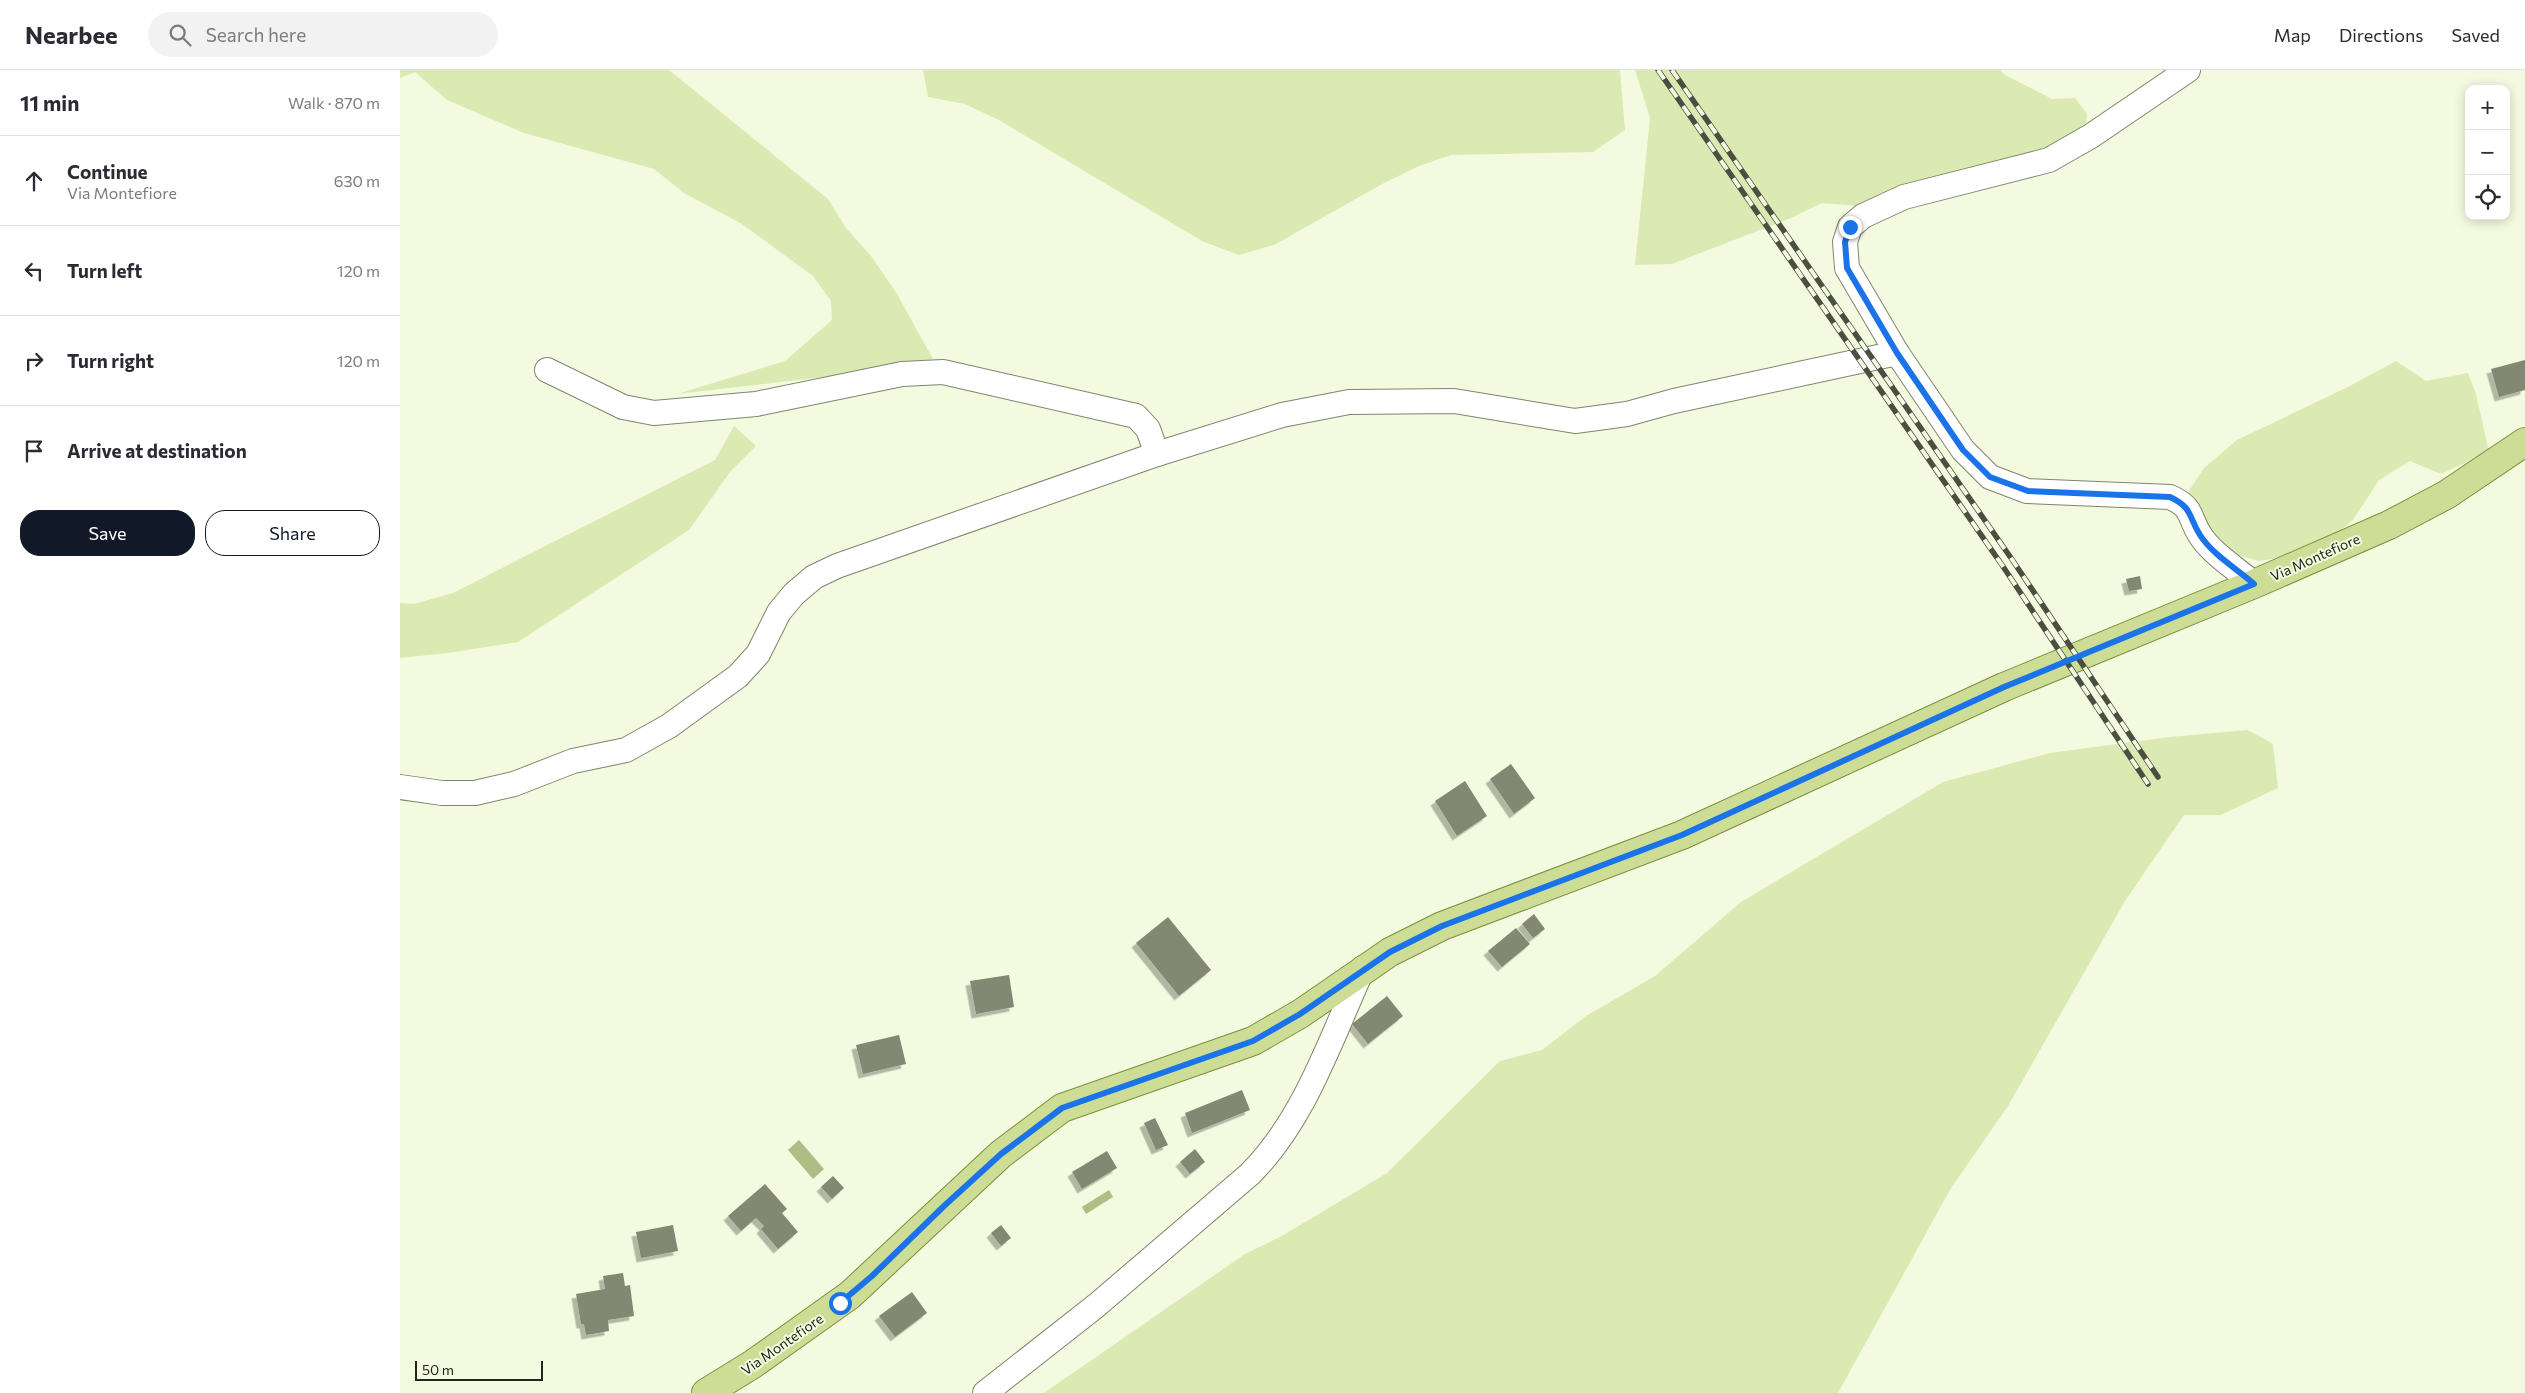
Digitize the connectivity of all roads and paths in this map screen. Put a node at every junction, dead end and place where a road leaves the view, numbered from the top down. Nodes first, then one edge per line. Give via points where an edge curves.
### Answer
1 (2188, 70) edge
2 (1897, 353) junction
3 (547, 370) dead end
4 (2525, 442) edge
5 (1157, 454) junction
6 (2254, 584) junction
7 (400, 787) edge
8 (1363, 968) junction
9 (706, 1393) edge
10 (985, 1393) edge

1 - 2 street via 2092,136 2049,160 1904,197 1863,216 1850,227 1845,242 1847,268
2 - 5 street via 1674,400 1627,414 1575,421 1454,401 1349,402 1282,415
2 - 6 street via 1963,450 1990,477 2028,491 2170,497 2183,503 2191,512 2200,534
3 - 5 street via 623,407 654,413 756,404 902,374 943,372 1136,416 1148,429
4 - 6 main road, Via Montefiore via 2474,478 2416,511
5 - 7 street via 837,566 814,577 779,612 758,654 738,676 668,726 626,750 573,760 514,784 476,793 442,794
6 - 8 main road, Via Montefiore via 2004,687 1682,835 1442,926
8 - 9 main road, Via Montefiore via 1300,1014 1253,1041 1054,1113 1001,1154 850,1295 754,1364
8 - 10 street via 1298,1110 1266,1157 1097,1305

